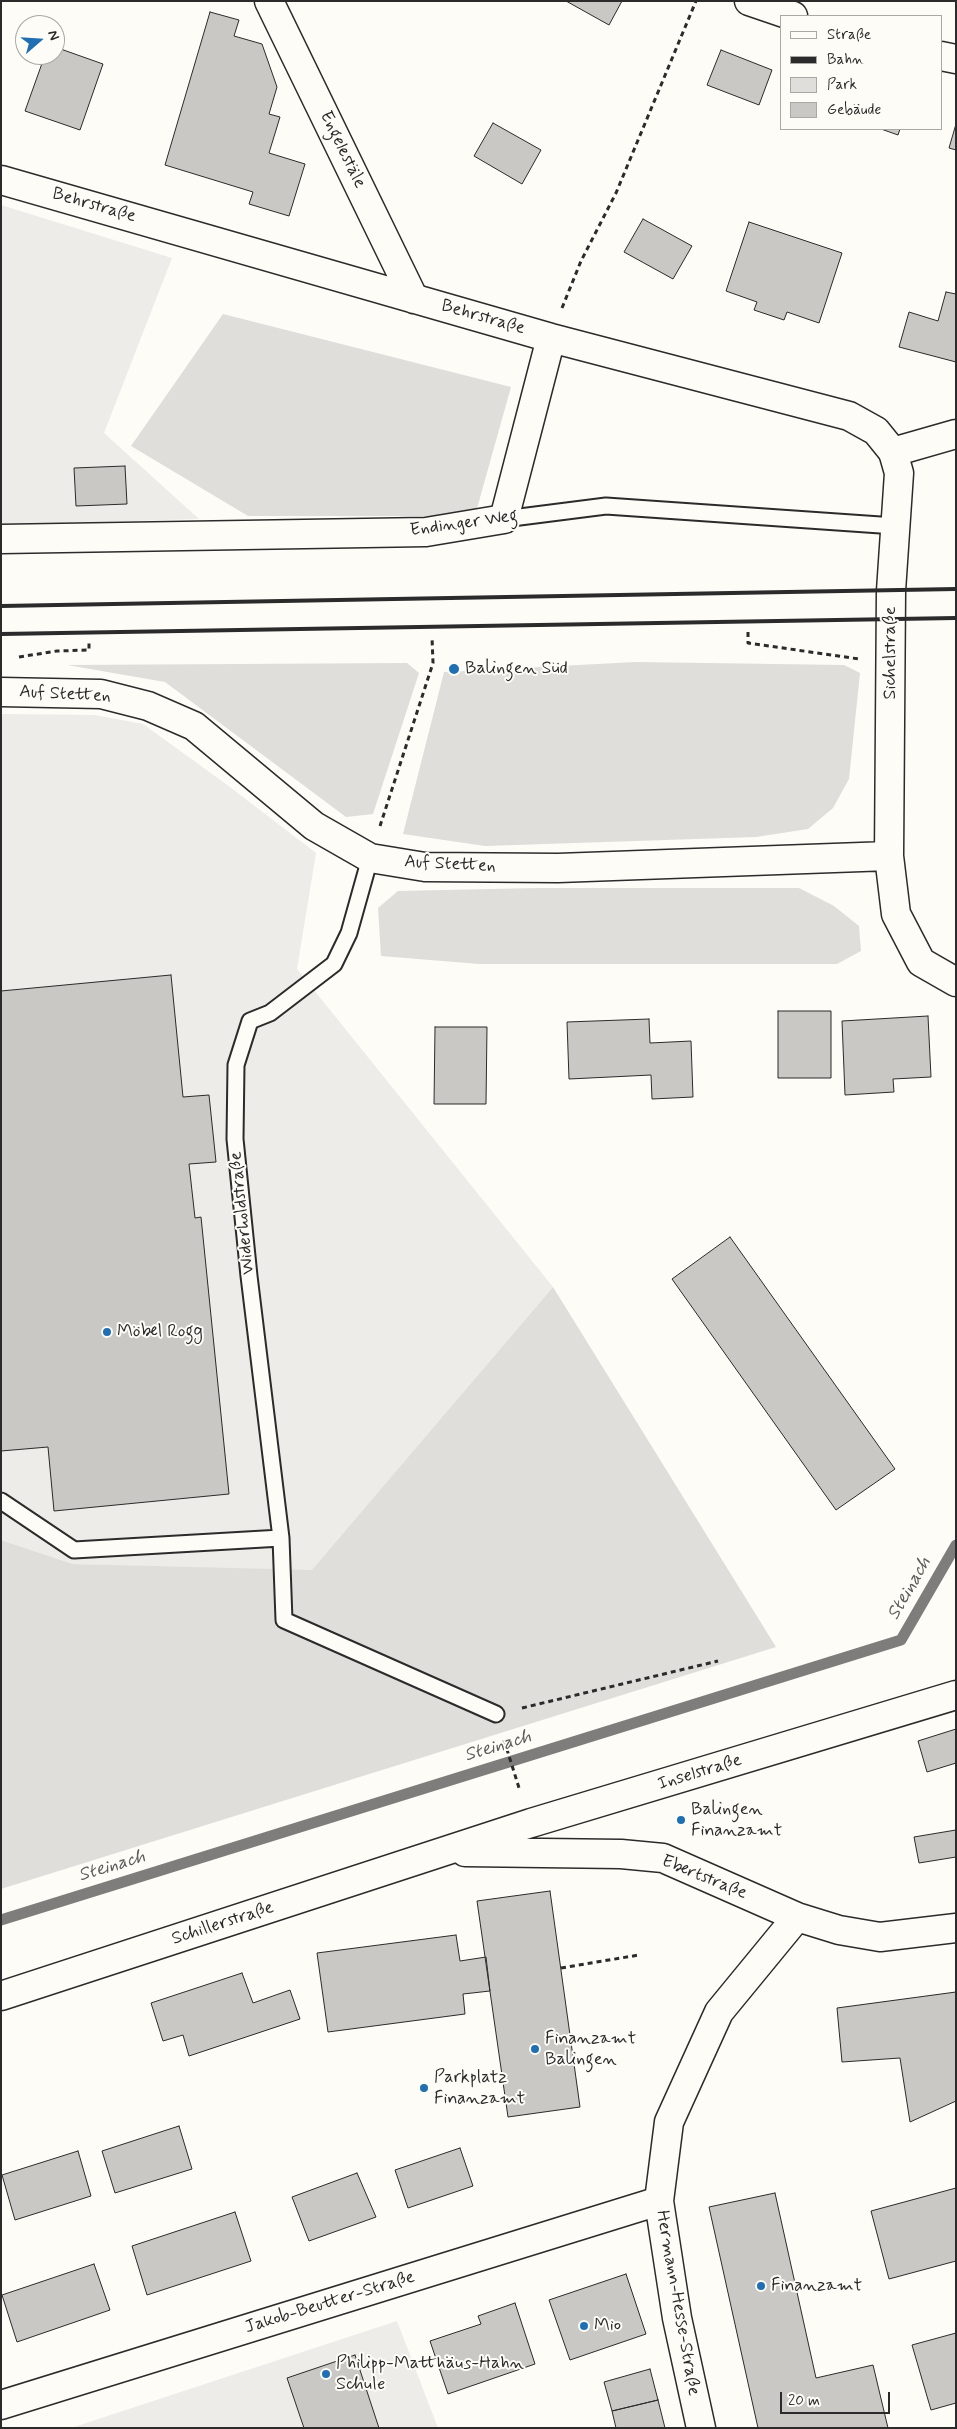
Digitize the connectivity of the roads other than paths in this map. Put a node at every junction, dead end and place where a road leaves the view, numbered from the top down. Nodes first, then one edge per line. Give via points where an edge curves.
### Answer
1 (269, 1) edge
2 (749, 1) edge
3 (790, 15) edge
4 (942, 56) edge
5 (956, 59) edge
6 (1, 180) edge
7 (414, 299) junction
8 (550, 338) junction
9 (956, 434) edge
10 (893, 452) junction
11 (504, 519) junction
12 (895, 526) junction
13 (1, 539) edge
14 (1, 692) edge
15 (889, 856) junction
16 (370, 858) junction
17 (956, 982) edge
18 (1, 1501) edge
19 (281, 1538) junction
20 (956, 1696) edge
21 (496, 1714) road end
22 (445, 1851) junction
23 (797, 1917) junction
24 (956, 1928) edge
25 (1, 1996) edge
26 (659, 2201) junction
27 (1, 2404) edge
28 (701, 2428) edge

1 - 7 street, Engelestäle
2 - 3 street
4 - 5 street
6 - 7 street, Behrstraße
7 - 8 street, Behrstraße
8 - 10 street, Behrstraße via 849,416 876,430
8 - 11 street
9 - 10 street
10 - 12 street, Sichelstraße via 899,473
11 - 12 lane, Endinger Weg via 606,506
11 - 13 street, Endinger Weg via 426,532
12 - 15 street, Sichelstraße via 891,591
14 - 16 street, Auf Stetten via 101,694 148,706 194,726 314,826
15 - 16 street, Auf Stetten via 558,868 425,867
15 - 17 street via 896,914 921,962
16 - 19 lane, Widerholdstraße via 349,933 334,964 270,1013 250,1021 236,1065 235,1139
18 - 19 lane via 74,1550
19 - 21 lane, Widerholdstraße via 284,1620
20 - 22 street, Inselstraße
22 - 23 street, Ebertstraße via 621,1854 663,1858
22 - 25 street, Schillerstraße
23 - 24 street, Ebertstraße via 839,1930 880,1937
23 - 26 street, Hermann-Hesse-Straße via 719,2012 669,2122
26 - 27 street, Jakob-Beutter-Straße
26 - 28 street, Hermann-Hesse-Straße via 677,2318

